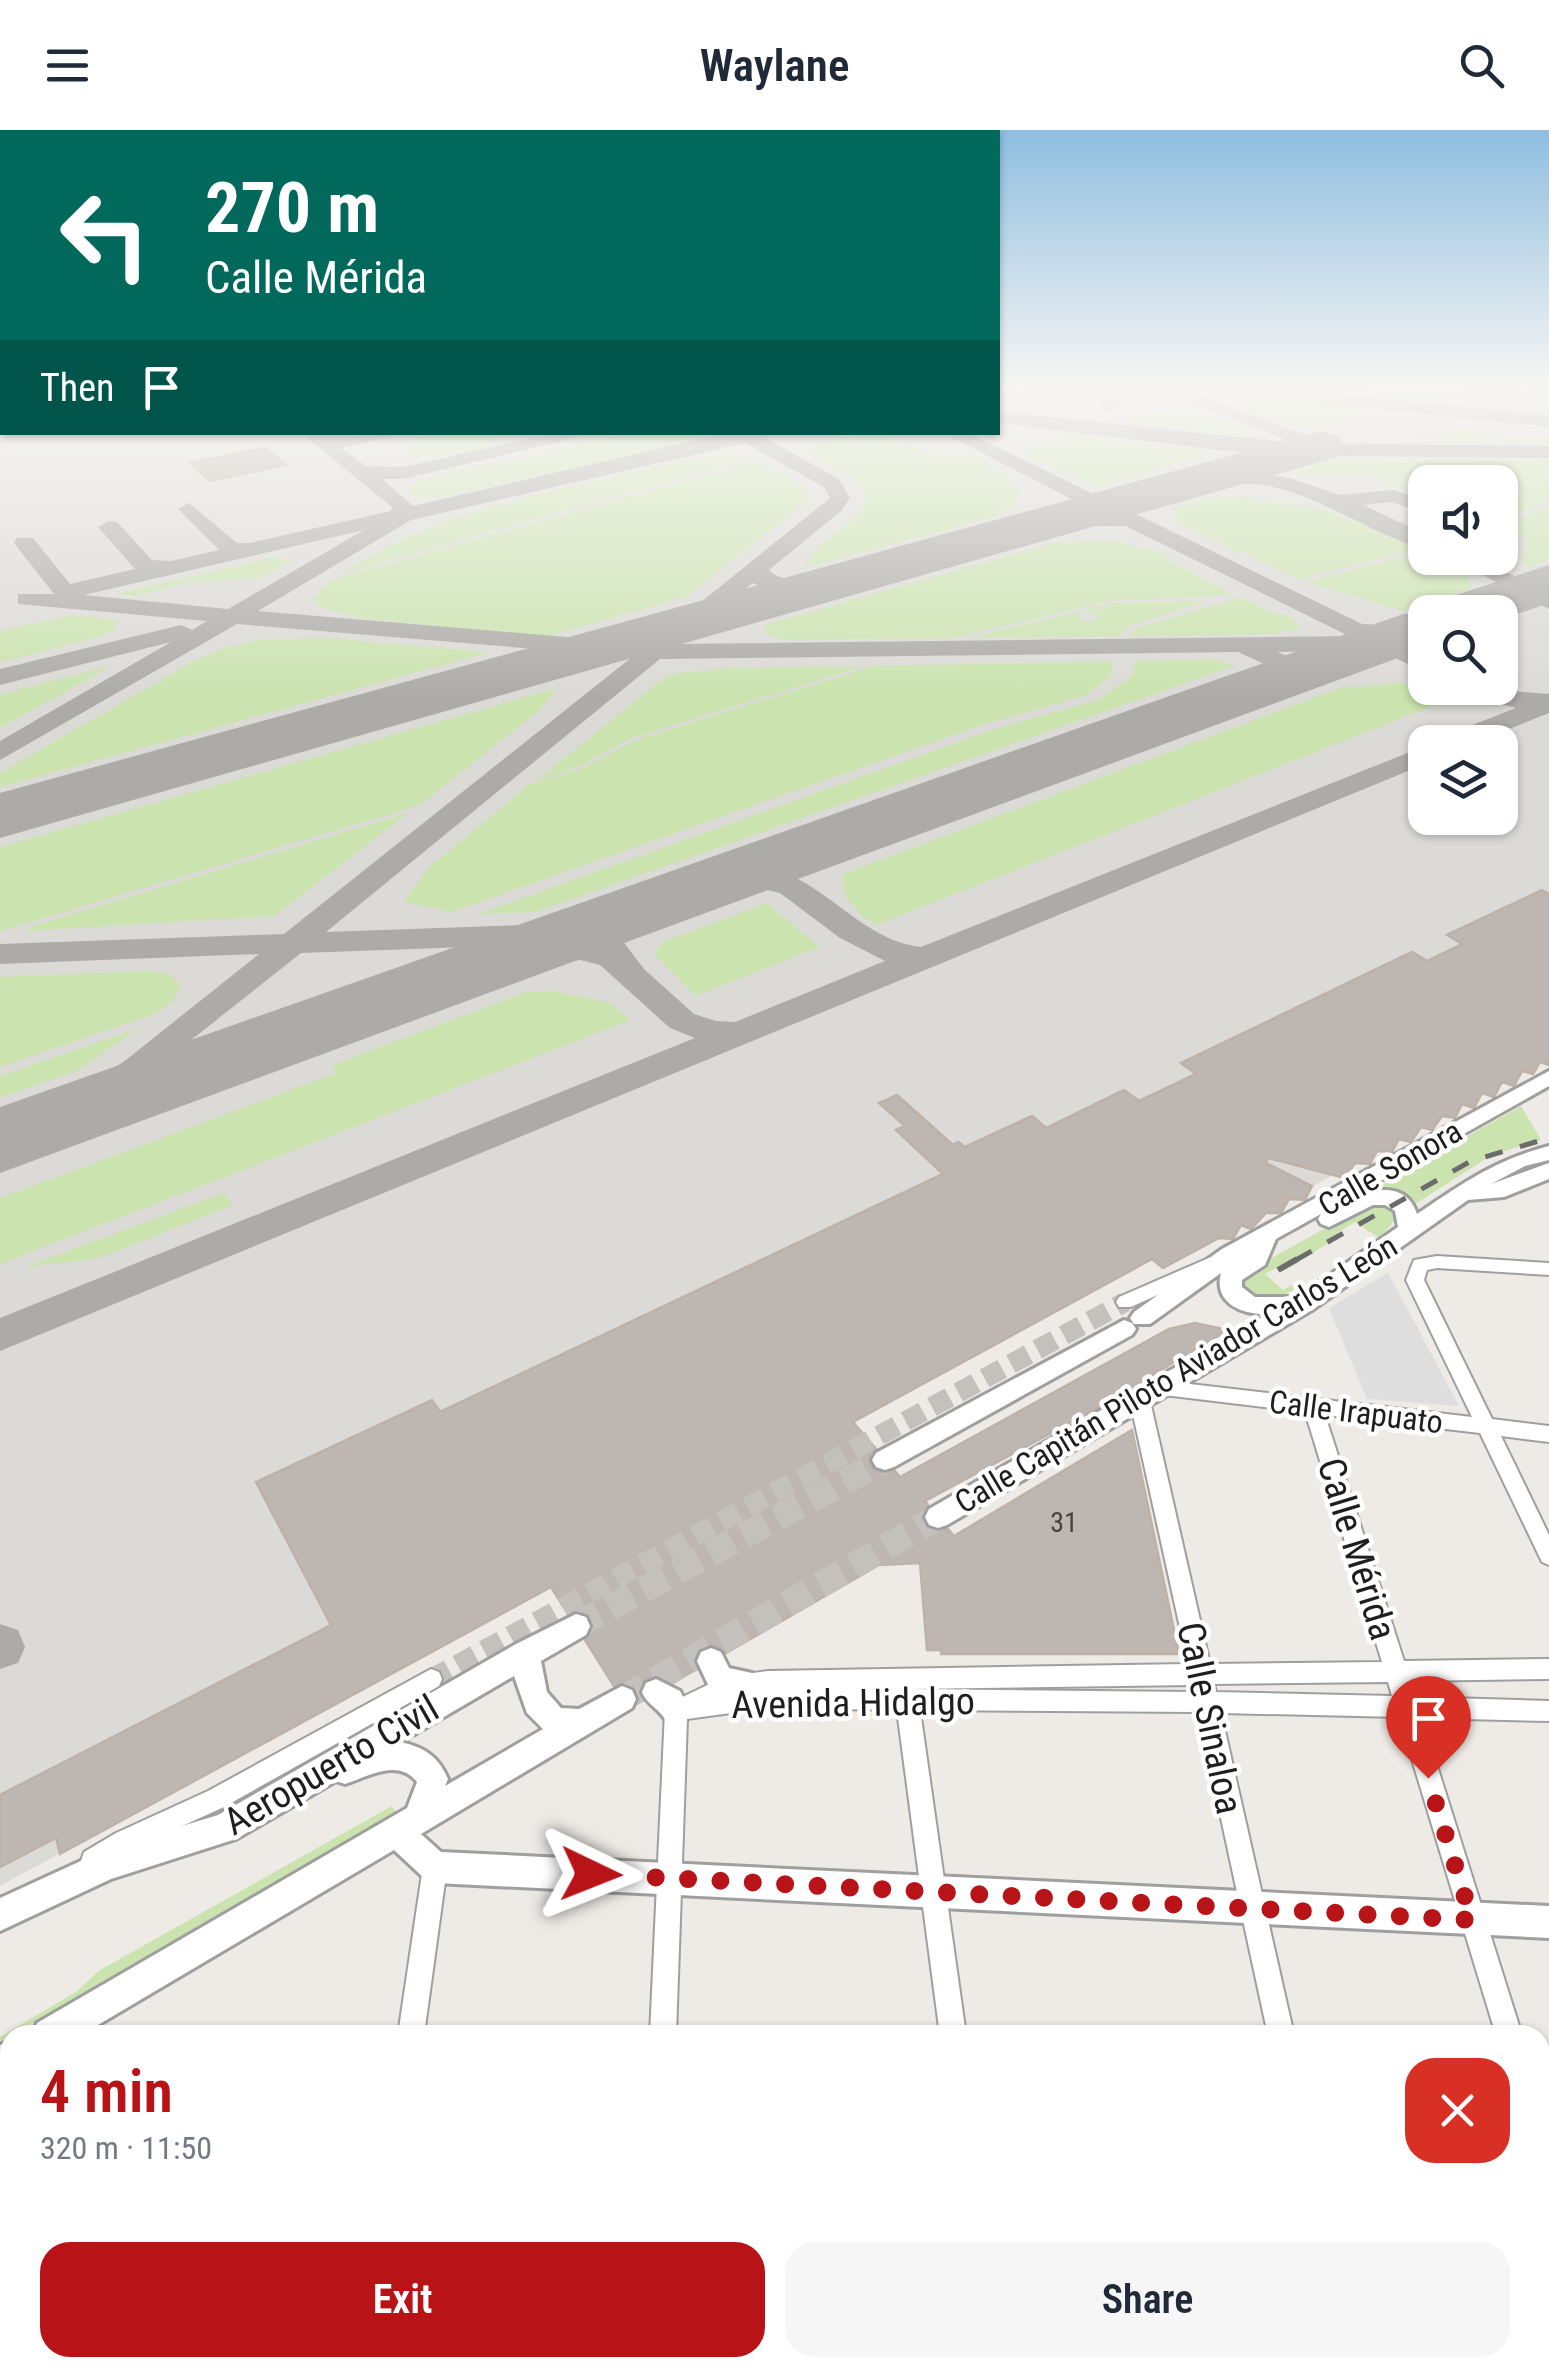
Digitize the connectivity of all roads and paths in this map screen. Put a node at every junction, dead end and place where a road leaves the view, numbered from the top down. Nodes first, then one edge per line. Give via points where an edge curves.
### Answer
1 (1549, 1077) edge
2 (1549, 1142) edge
3 (1549, 1154) edge
4 (1518, 1160) junction
5 (1549, 1170) edge
6 (1462, 1194) junction
7 (1296, 1221) junction
8 (1410, 1233) junction
9 (1266, 1237) junction
10 (1549, 1269) edge
11 (1304, 1304) junction
12 (1164, 1388) junction
13 (1140, 1401) junction
14 (1313, 1406) junction
15 (1486, 1428) junction
16 (1549, 1434) edge
17 (885, 1460) tunnel mouth
18 (938, 1516) tunnel mouth
19 (1549, 1556) edge
20 (576, 1626) tunnel mouth
21 (526, 1652) junction
22 (711, 1661) dead end
23 (1549, 1669) edge
24 (1200, 1671) junction
25 (1396, 1673) junction
26 (431, 1679) tunnel mouth
27 (760, 1687) junction
28 (622, 1700) tunnel mouth
29 (906, 1700) junction
30 (1206, 1702) junction
31 (1406, 1706) junction
32 (1549, 1711) edge
33 (582, 1722) junction
34 (281, 1795) junction
35 (407, 1826) junction
36 (435, 1867) junction
37 (669, 1877) junction
38 (74, 1878) junction
39 (932, 1892) junction
40 (1250, 1910) junction
41 (0, 1915) edge
42 (1472, 1920) junction
43 (1549, 1922) edge
44 (66, 2025) edge
45 (412, 2025) edge
46 (663, 2025) edge
47 (952, 2025) edge
48 (1279, 2025) edge
49 (1506, 2025) edge

1 - 7 street, Calle Sonora
2 - 4 street, Calle Capitán Piloto Aviador Carlos León via 1530,1146
3 - 4 street
4 - 6 street, Calle Capitán Piloto Aviador Carlos León
5 - 6 street via 1504,1190
6 - 8 street, Calle Capitán Piloto Aviador Carlos León
7 - 8 street via 1321,1223 1382,1196 1402,1204
7 - 9 street, Calle Sonora
8 - 11 street, Calle Capitán Piloto Aviador Carlos León
9 - 11 street via 1257,1259 1231,1276 1230,1290 1250,1306
9 - 17 street, Calle Sonora
10 - 15 street via 1420,1265 1416,1286
11 - 12 street, Calle Capitán Piloto Aviador Carlos León
12 - 13 street, Calle Capitán Piloto Aviador Carlos León
12 - 14 street, Calle Irapuato
13 - 18 street, Calle Capitán Piloto Aviador Carlos León
13 - 24 street, Calle Sinaloa
14 - 15 street, Calle Irapuato
14 - 25 street, Calle Mérida
15 - 16 street, Calle Irapuato
15 - 19 street
20 - 21 street, Aeropuerto Civil
21 - 33 street via 536,1705 562,1722
21 - 34 street, Aeropuerto Civil
22 - 27 street via 720,1680
23 - 25 street, Avenida Hidalgo
24 - 25 street, Avenida Hidalgo
24 - 27 street, Avenida Hidalgo
24 - 30 street, Calle Sinaloa
25 - 31 street, Calle Mérida
26 - 38 street, Aeropuerto Civil via 124,1841
27 - 29 street, Avenida Hidalgo
27 - 37 street, Avenida Hidalgo via 666,1702
28 - 33 street
29 - 30 street, Avenida Hidalgo
29 - 39 street
30 - 31 street, Avenida Hidalgo
30 - 40 street, Calle Sinaloa
31 - 32 street, Avenida Hidalgo
31 - 42 street, Calle Mérida
33 - 35 street
34 - 35 street via 376,1758 406,1754 433,1779
34 - 38 street, Aeropuerto Civil via 209,1835
35 - 36 street
35 - 44 street
36 - 37 street
36 - 45 street
37 - 39 street
37 - 46 street
38 - 41 street, Aeropuerto Civil
39 - 40 street
39 - 47 street
40 - 42 street
40 - 48 street, Calle Sinaloa
42 - 43 street
42 - 49 street, Calle Mérida

